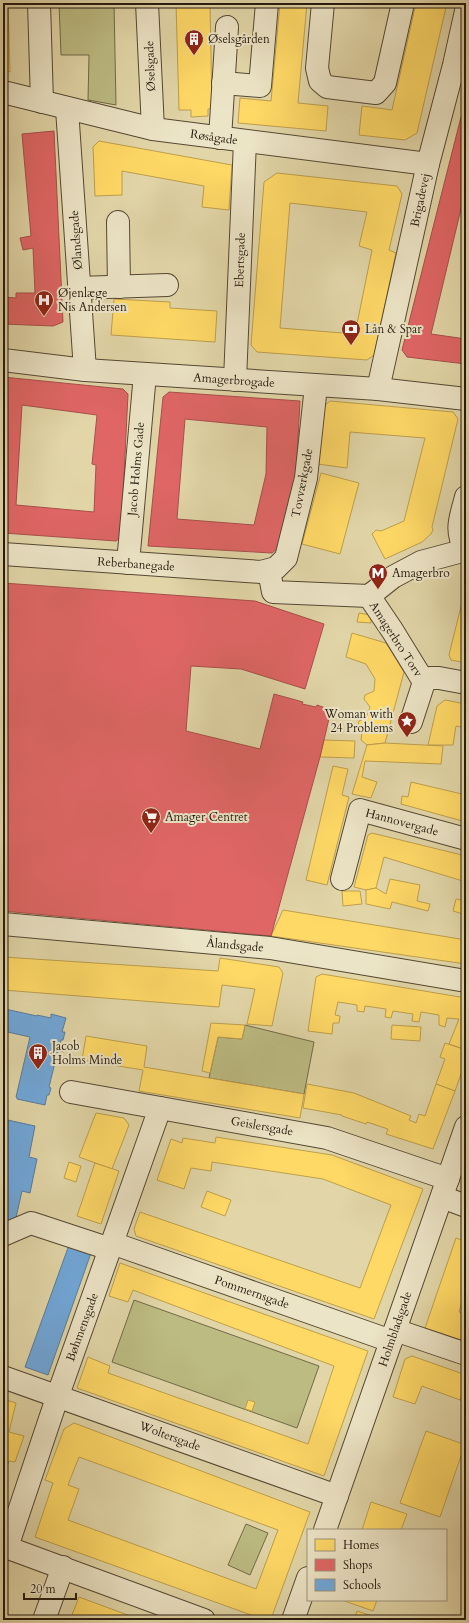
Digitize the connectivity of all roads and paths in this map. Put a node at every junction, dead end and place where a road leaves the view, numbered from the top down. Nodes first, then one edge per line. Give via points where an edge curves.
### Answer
1 (39, 3) edge
2 (147, 3) edge
3 (268, 3) edge
4 (323, 3) edge
5 (404, 3) edge
6 (466, 11) edge
7 (226, 27) dead end
8 (223, 83) junction
9 (3, 92) edge
10 (42, 102) junction
11 (67, 109) junction
12 (152, 129) junction
13 (220, 138) junction
14 (245, 141) junction
15 (428, 164) junction
16 (118, 222) dead end
17 (167, 285) dead end
18 (119, 286) junction
19 (79, 288) junction
20 (3, 360) edge
21 (85, 370) junction
22 (145, 374) junction
23 (235, 380) junction
24 (316, 386) junction
25 (378, 389) junction
26 (466, 399) edge
27 (466, 497) edge
28 (466, 550) edge
29 (3, 554) edge
30 (128, 563) junction
31 (270, 571) junction
32 (369, 595) junction
33 (424, 682) junction
34 (466, 683) edge
35 (411, 722) dead end
36 (466, 839) edge
37 (342, 879) dead end
38 (3, 924) edge
39 (466, 981) edge
40 (70, 1092) dead end
41 (160, 1108) junction
42 (466, 1127) edge
43 (445, 1188) junction
44 (466, 1206) edge
45 (3, 1235) edge
46 (111, 1246) junction
47 (393, 1336) junction
48 (466, 1354) edge
49 (3, 1377) edge
50 (58, 1395) junction
51 (337, 1496) junction
52 (325, 1529) edge
53 (5, 1546) edge
54 (63, 1567) junction
55 (307, 1581) edge
56 (44, 1620) edge
57 (204, 1620) edge
58 (293, 1620) edge

1 - 10 street
2 - 12 street, Øselsgade
3 - 8 street via 260,86
4 - 5 street via 317,68 320,81 327,87 340,90 376,93 385,83
6 - 15 street, Brigadevej
7 - 8 street
8 - 13 street
9 - 10 street, Røsågade
10 - 11 street, Røsågade
11 - 12 street, Røsågade
11 - 19 street, Ølandsgade
12 - 13 street, Røsågade
13 - 14 street, Røsågade
14 - 15 street, Røsågade
14 - 23 street, Ebertsgade
15 - 25 street, Brigadevej
16 - 18 street
17 - 18 street
18 - 19 street
19 - 21 street, Ølandsgade
20 - 21 street, Amagerbrogade
21 - 22 street, Amagerbrogade
22 - 23 street, Amagerbrogade
22 - 30 street, Jacob Holms Gade
23 - 24 street, Amagerbrogade
24 - 25 street, Amagerbrogade
24 - 31 street, Tovværkgade via 306,478 286,558 282,564
25 - 26 street, Amagerbrogade
27 - 28 street via 458,529 460,540
28 - 32 street, Amagerbro Torv via 421,562
29 - 30 street, Reberbanegade
30 - 31 street, Reberbanegade
31 - 32 street, Amagerbro Torv via 272,592
32 - 33 street, Amagerbro Torv
33 - 34 street via 430,678 439,678
33 - 35 street
36 - 37 street, Hannovergade via 360,810
38 - 39 street, Ålandsgade via 270,948
40 - 41 street, Geislersgade
41 - 43 street, Geislersgade via 327,1138
41 - 46 street, Bøhmensgade
42 - 43 street, Holmbladsgade
43 - 44 street, Geislersgade
43 - 47 street, Holmbladsgade
45 - 46 street, Pommernsgade via 31,1223
46 - 47 street, Pommernsgade
46 - 50 street, Bøhmensgade
47 - 48 street, Pommernsgade
47 - 51 street, Holmbladsgade
49 - 50 street, Woltersgade
50 - 51 street, Woltersgade
50 - 53 street, Bøhmensgade
51 - 52 street, Holmbladsgade
53 - 54 street
54 - 56 street
54 - 57 street
55 - 58 street

